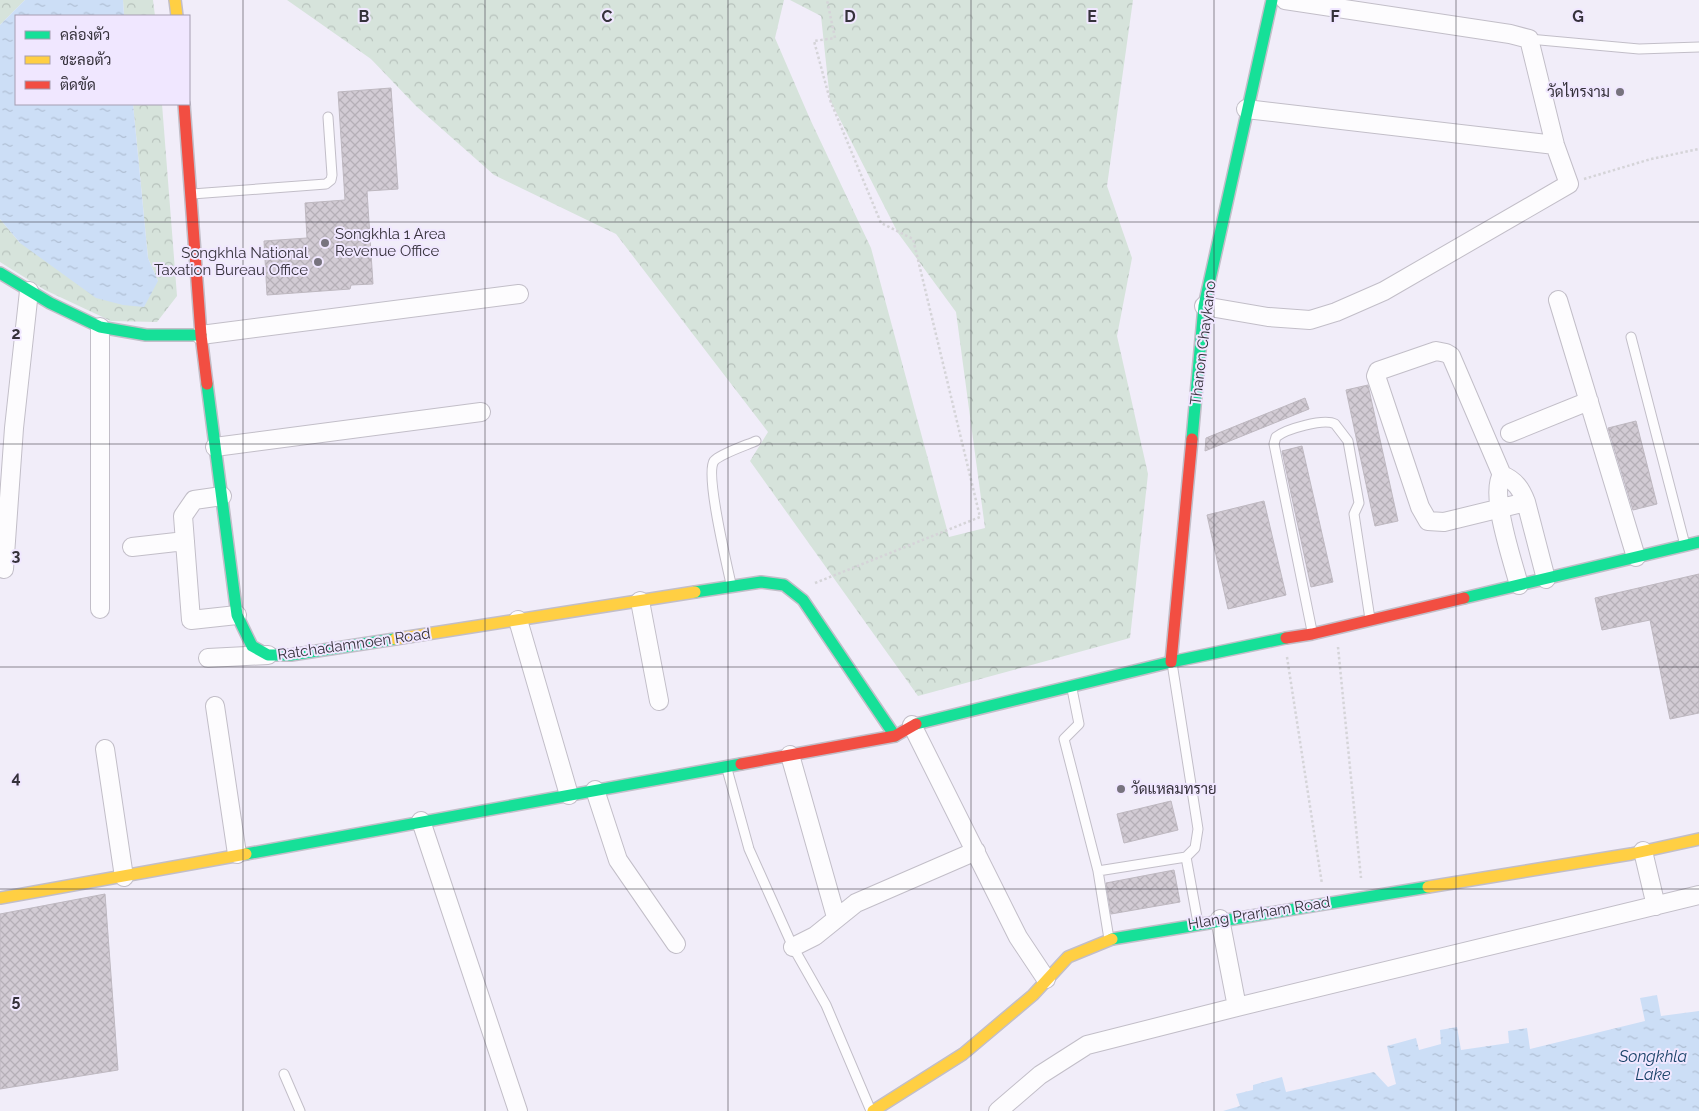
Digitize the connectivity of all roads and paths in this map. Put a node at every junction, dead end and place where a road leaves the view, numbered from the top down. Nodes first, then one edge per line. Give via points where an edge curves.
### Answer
1 (175, 0) edge
2 (827, 0) edge
3 (1272, 0) edge
4 (1285, 0) edge
5 (177, 15) edge
6 (1529, 39) junction
7 (1699, 47) edge
8 (184, 105) edge
9 (1246, 109) junction
10 (328, 117) dead end
11 (1555, 145) junction
12 (1699, 149) edge
13 (1569, 184) junction
14 (191, 194) junction
15 (0, 273) edge
16 (29, 290) junction
17 (518, 294) dead end
18 (1558, 300) dead end
19 (1204, 306) junction
20 (100, 327) junction
21 (202, 335) junction
22 (1631, 336) dead end
23 (1589, 401) junction
24 (481, 412) dead end
25 (1510, 433) dead end
26 (756, 441) dead end
27 (216, 447) junction
28 (1502, 475) junction
29 (222, 496) junction
30 (1526, 502) junction
31 (1501, 510) junction
32 (4, 532) edge
33 (185, 541) junction
34 (1699, 542) edge
35 (1685, 545) junction
36 (132, 547) dead end
37 (1636, 557) junction
38 (4, 569) dead end
39 (1546, 579) junction
40 (1518, 585) junction
41 (732, 587) junction
42 (793, 592) junction
43 (640, 601) junction
44 (100, 609) dead end
45 (237, 615) junction
46 (518, 620) junction
47 (1371, 620) junction
48 (1337, 628) junction
49 (1312, 634) junction
50 (1284, 638) junction
51 (268, 655) junction
52 (208, 658) dead end
53 (1172, 662) junction
54 (1071, 686) junction
55 (659, 701) dead end
56 (215, 706) dead end
57 (912, 725) junction
58 (895, 736) junction
59 (105, 749) dead end
60 (790, 755) junction
61 (726, 766) junction
62 (595, 790) junction
63 (569, 794) junction
64 (421, 821) junction
65 (1699, 839) edge
66 (976, 851) junction
67 (1643, 851) junction
68 (237, 854) junction
69 (1186, 857) junction
70 (1098, 871) junction
71 (124, 877) junction
72 (1699, 895) edge
73 (1363, 896) junction
74 (0, 898) edge
75 (1324, 903) junction
76 (1656, 906) junction
77 (836, 917) junction
78 (1220, 919) junction
79 (1198, 923) junction
80 (1108, 939) junction
81 (676, 944) dead end
82 (793, 946) junction
83 (1046, 979) junction
84 (1237, 1007) junction
85 (284, 1074) dead end
86 (300, 1111) edge
87 (518, 1111) edge
88 (872, 1111) edge
89 (998, 1111) edge

1 - 5 street
2 - 42 path via 836,38 814,41 830,100 881,222 912,239 980,516
3 - 9 street, Thanon Chaykano
4 - 6 street
6 - 7 lane via 1639,49
6 - 11 street
8 - 14 street, Ratchadamnoen Road
9 - 11 street
9 - 19 street, Thanon Chaykano
10 - 14 lane via 332,175 326,184
11 - 13 street
12 - 13 path via 1651,159
13 - 19 street via 1384,291 1336,312 1310,320 1268,317
14 - 21 street, Ratchadamnoen Road
15 - 16 street
16 - 20 street
16 - 32 street
17 - 21 street
18 - 23 street
19 - 53 street, Thanon Chaykano
20 - 21 street via 146,335
20 - 44 street
21 - 27 street, Ratchadamnoen Road
22 - 35 lane
23 - 25 street
23 - 37 street
24 - 27 street
26 - 41 lane via 716,459 712,466 715,505
27 - 29 street, Ratchadamnoen Road
28 - 30 street via 1513,480
28 - 31 street via 1498,489
28 - 31 street via 1451,356 1436,351 1382,368 1377,373 1426,519 1436,523
29 - 33 street via 194,500 183,516
29 - 45 street, Ratchadamnoen Road
30 - 31 street
30 - 39 street
31 - 40 street
32 - 38 street
33 - 36 street
33 - 45 street via 191,620
34 - 35 street
35 - 37 street
37 - 39 street
39 - 40 street
40 - 47 street
41 - 42 street, Ratchadamnoen Road via 762,582 784,585
41 - 43 street, Ratchadamnoen Road
42 - 58 street, Ratchadamnoen Road via 803,600
43 - 46 street, Ratchadamnoen Road
43 - 55 street
45 - 51 street, Ratchadamnoen Road via 252,646
46 - 51 street, Ratchadamnoen Road via 291,655
46 - 63 street
47 - 48 street
47 - 49 lane via 1354,514 1359,503 1348,441 1335,424 1321,421 1282,433 1274,444
48 - 49 street
48 - 73 path
49 - 50 street
50 - 53 street
50 - 75 path
51 - 52 street
53 - 54 street
53 - 69 lane via 1198,829 1195,848
54 - 57 street
54 - 70 lane via 1079,724 1064,738
56 - 68 street
57 - 58 street
57 - 66 street
58 - 60 street
59 - 71 street
60 - 61 street
60 - 77 street
61 - 62 street
61 - 82 lane via 749,849
62 - 63 street
62 - 81 street via 618,860
63 - 64 street
64 - 68 street
64 - 87 street
65 - 67 street, Hlang Prarham Road
66 - 77 street via 856,903
66 - 83 street via 1021,943
67 - 73 street, Hlang Prarham Road
67 - 76 street
68 - 71 street
69 - 70 lane
69 - 79 lane
70 - 80 lane
71 - 74 street
72 - 76 street
73 - 75 street, Hlang Prarham Road
75 - 78 street, Hlang Prarham Road
76 - 84 street
77 - 82 street via 815,936
78 - 79 street, Hlang Prarham Road
78 - 84 street
79 - 80 street, Hlang Prarham Road
80 - 83 street, Hlang Prarham Road via 1068,957
82 - 88 lane via 826,1005
83 - 88 street, Hlang Prarham Road via 1023,1004 963,1054
84 - 89 street via 1087,1045 1040,1075
85 - 86 lane

